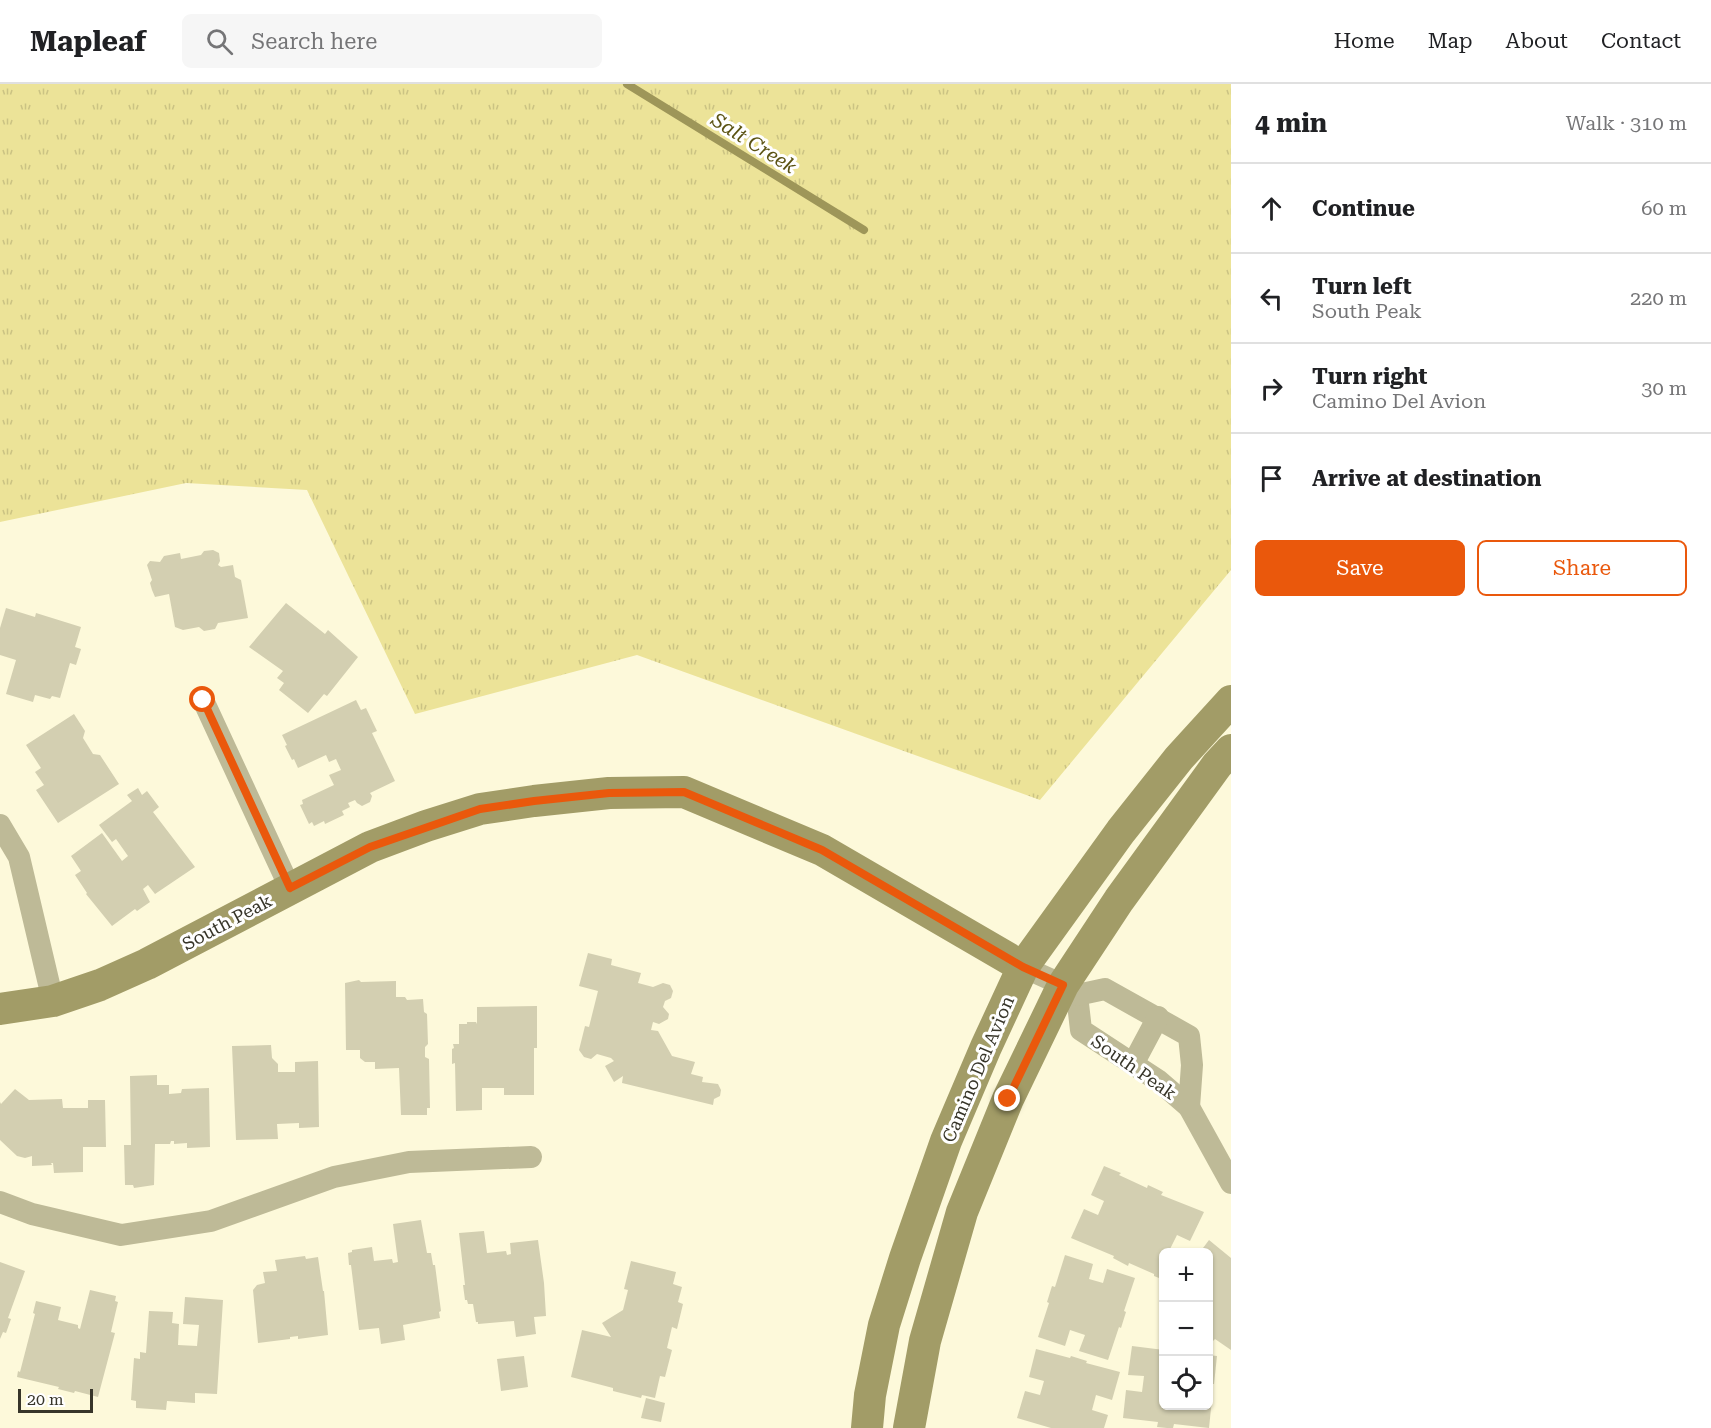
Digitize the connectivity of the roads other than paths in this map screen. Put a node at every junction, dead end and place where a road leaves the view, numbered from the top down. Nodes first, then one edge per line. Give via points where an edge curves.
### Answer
1 (203, 700) dead end
2 (1231, 701) edge
3 (1231, 750) edge
4 (0, 825) edge
5 (290, 888) junction
6 (1023, 967) junction
7 (1070, 990) junction
8 (53, 1001) junction
9 (0, 1009) edge
10 (1158, 1017) junction
11 (1133, 1064) junction
12 (1189, 1107) junction
13 (531, 1157) dead end
14 (1231, 1183) edge
15 (0, 1202) edge
16 (867, 1428) edge
17 (909, 1428) edge

1 - 5 street
2 - 6 main road, Camino Del Avion via 1121,831
3 - 7 main road via 1119,900
4 - 8 street via 19,857
5 - 6 main road, South Peak via 370,847 480,809 609,793 684,792 822,850
5 - 8 main road, South Peak via 147,964
6 - 7 street, South Peak
6 - 16 main road, Camino Del Avion via 946,1141 905,1258 884,1325
7 - 10 street via 1105,989
7 - 11 street, South Peak via 1081,1030
7 - 17 main road via 1008,1099 962,1212 926,1341
8 - 9 main road, South Peak
10 - 11 street
10 - 12 street via 1189,1036
11 - 12 street, South Peak
12 - 14 street, South Peak
13 - 15 street via 409,1162 334,1177 211,1221 121,1235 32,1214

